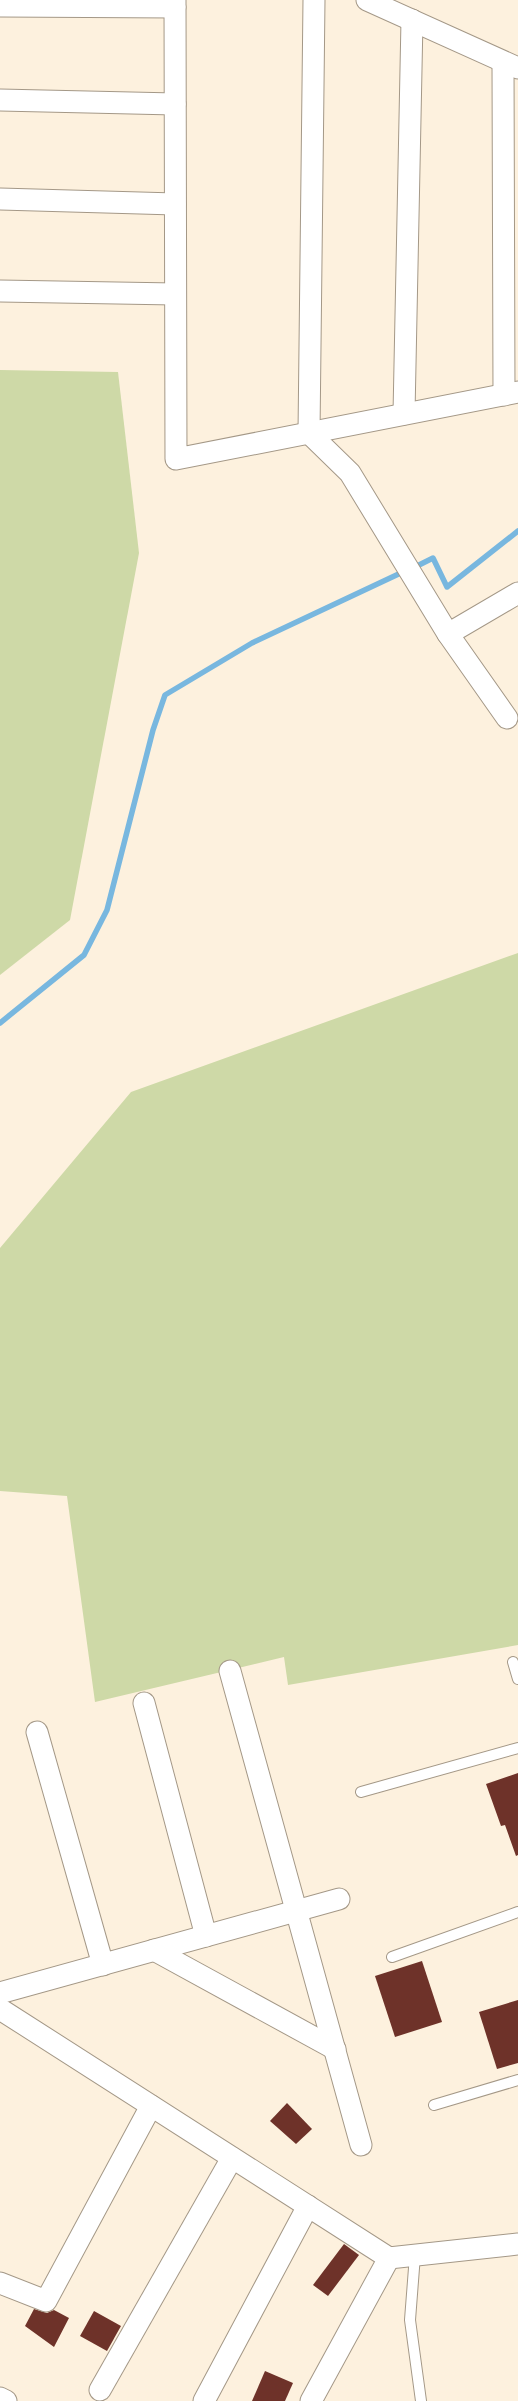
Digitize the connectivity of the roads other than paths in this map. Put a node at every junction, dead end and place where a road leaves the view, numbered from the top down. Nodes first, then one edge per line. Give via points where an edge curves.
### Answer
1 (314, 0) edge
2 (367, 0) edge
3 (175, 4) edge
4 (0, 6) edge
5 (412, 20) junction
6 (510, 65) edge
7 (0, 100) edge
8 (175, 104) junction
9 (0, 199) edge
10 (175, 204) junction
11 (0, 290) edge
12 (175, 294) junction
13 (511, 393) edge
14 (404, 414) junction
15 (309, 433) junction
16 (518, 593) edge
17 (448, 634) junction
18 (507, 718) dead end
19 (513, 1662) dead end
20 (230, 1671) dead end
21 (518, 1679) edge
22 (144, 1703) dead end
23 (38, 1732) dead end
24 (518, 1748) edge
25 (361, 1792) dead end
26 (339, 1898) dead end
27 (297, 1911) junction
28 (518, 1912) edge
29 (206, 1936) junction
30 (154, 1950) junction
31 (392, 1956) dead end
32 (103, 1965) junction
33 (0, 1993) edge
34 (0, 2010) edge
35 (335, 2050) junction
36 (518, 2080) edge
37 (434, 2105) dead end
38 (151, 2106) junction
39 (361, 2145) dead end
40 (232, 2158) junction
41 (308, 2206) junction
42 (518, 2244) edge
43 (415, 2255) junction
44 (389, 2258) junction
45 (0, 2283) edge
46 (100, 2390) dead end
47 (0, 2398) edge
48 (6, 2401) edge
49 (204, 2401) edge
50 (311, 2401) edge
51 (421, 2401) edge

1 - 15 street
2 - 5 street
3 - 4 street
3 - 8 street
5 - 6 street
5 - 14 street
6 - 13 street
7 - 8 street
8 - 10 street
9 - 10 street
10 - 12 street
11 - 12 street
12 - 15 street via 176,459
13 - 14 street
14 - 15 street
15 - 17 street via 350,473
16 - 17 street
17 - 18 street
19 - 21 lane
20 - 27 street
22 - 29 street
23 - 32 street
24 - 25 lane
26 - 27 street
27 - 29 street
27 - 35 street
28 - 31 lane
29 - 30 street
30 - 32 street
30 - 35 street
32 - 33 street
34 - 38 street
35 - 39 street
36 - 37 lane
38 - 40 street
38 - 45 street via 46,2301
40 - 41 street
40 - 46 street
41 - 44 street
41 - 49 street
42 - 43 street
43 - 44 street
43 - 51 lane via 410,2320
44 - 50 street
47 - 48 street

